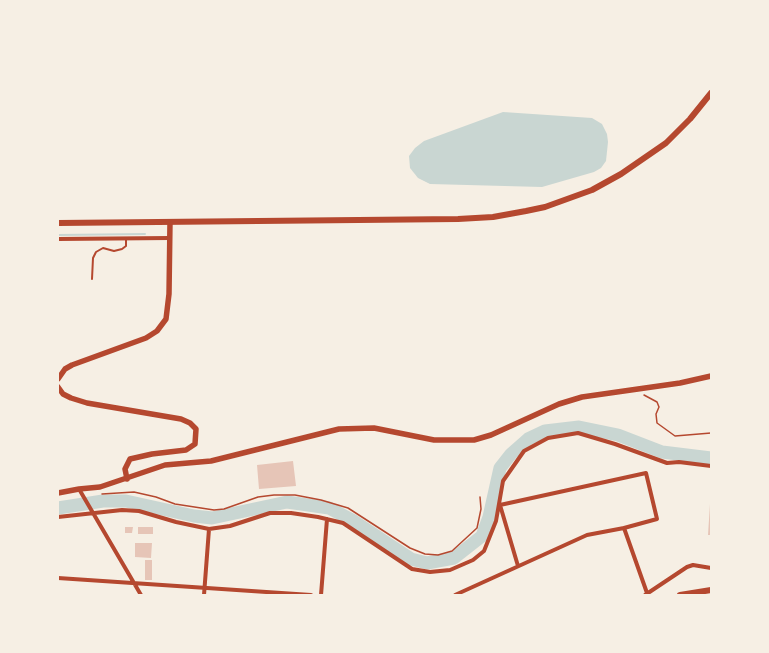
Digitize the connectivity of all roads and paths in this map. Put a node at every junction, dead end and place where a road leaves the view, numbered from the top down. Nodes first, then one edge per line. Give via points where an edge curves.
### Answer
1 (711, 92) edge
2 (170, 222) junction
3 (58, 223) edge
4 (126, 238) junction
5 (170, 238) junction
6 (58, 239) edge
7 (92, 279) dead end
8 (711, 376) edge
9 (58, 379) edge
10 (58, 387) edge
11 (634, 389) junction
12 (711, 433) edge
13 (711, 466) edge
14 (126, 479) junction
15 (79, 489) junction
16 (58, 493) edge
17 (500, 505) junction
18 (94, 513) junction
19 (58, 517) edge
20 (327, 519) junction
21 (624, 528) junction
22 (209, 529) junction
23 (518, 566) junction
24 (711, 568) edge
25 (58, 578) edge
26 (136, 584) junction
27 (204, 588) junction
28 (711, 590) edge
29 (646, 594) edge
30 (141, 595) edge
31 (204, 595) edge
32 (311, 595) edge
33 (321, 595) edge
34 (455, 595) edge
35 (680, 595) edge

1 - 2 main road via 690,119 666,143 643,160 592,190 545,207 493,217 458,219
2 - 3 main road
2 - 5 street
4 - 5 street
4 - 6 street
4 - 7 lane via 126,246 122,249 114,251 104,248 96,252 92,258
5 - 9 street via 169,309 166,319 157,331 146,338 72,365 65,369
8 - 11 street
10 - 14 street via 71,398 87,403 181,419 196,429 195,444 186,450 130,459 125,469
11 - 12 path via 657,402 657,423 675,436
11 - 14 street via 582,397 559,404 491,435 474,440 434,440 374,428 339,429 211,461 165,465
13 - 17 street via 667,463 578,433 548,438 524,451 514,463 503,481
14 - 15 street via 100,487
15 - 16 street
15 - 18 street
17 - 20 street via 484,551 473,560 450,570 430,572 412,569 343,523
17 - 21 street via 646,474 657,519
17 - 23 street
18 - 19 street
18 - 22 street via 138,511
18 - 26 street
20 - 22 street via 292,513 270,513 230,526
20 - 33 street
21 - 23 street via 587,535
21 - 29 street
22 - 27 street
23 - 34 street
24 - 29 street via 693,565 687,567
25 - 26 street
26 - 27 street
26 - 30 street
27 - 31 street
27 - 32 street
28 - 35 main road

